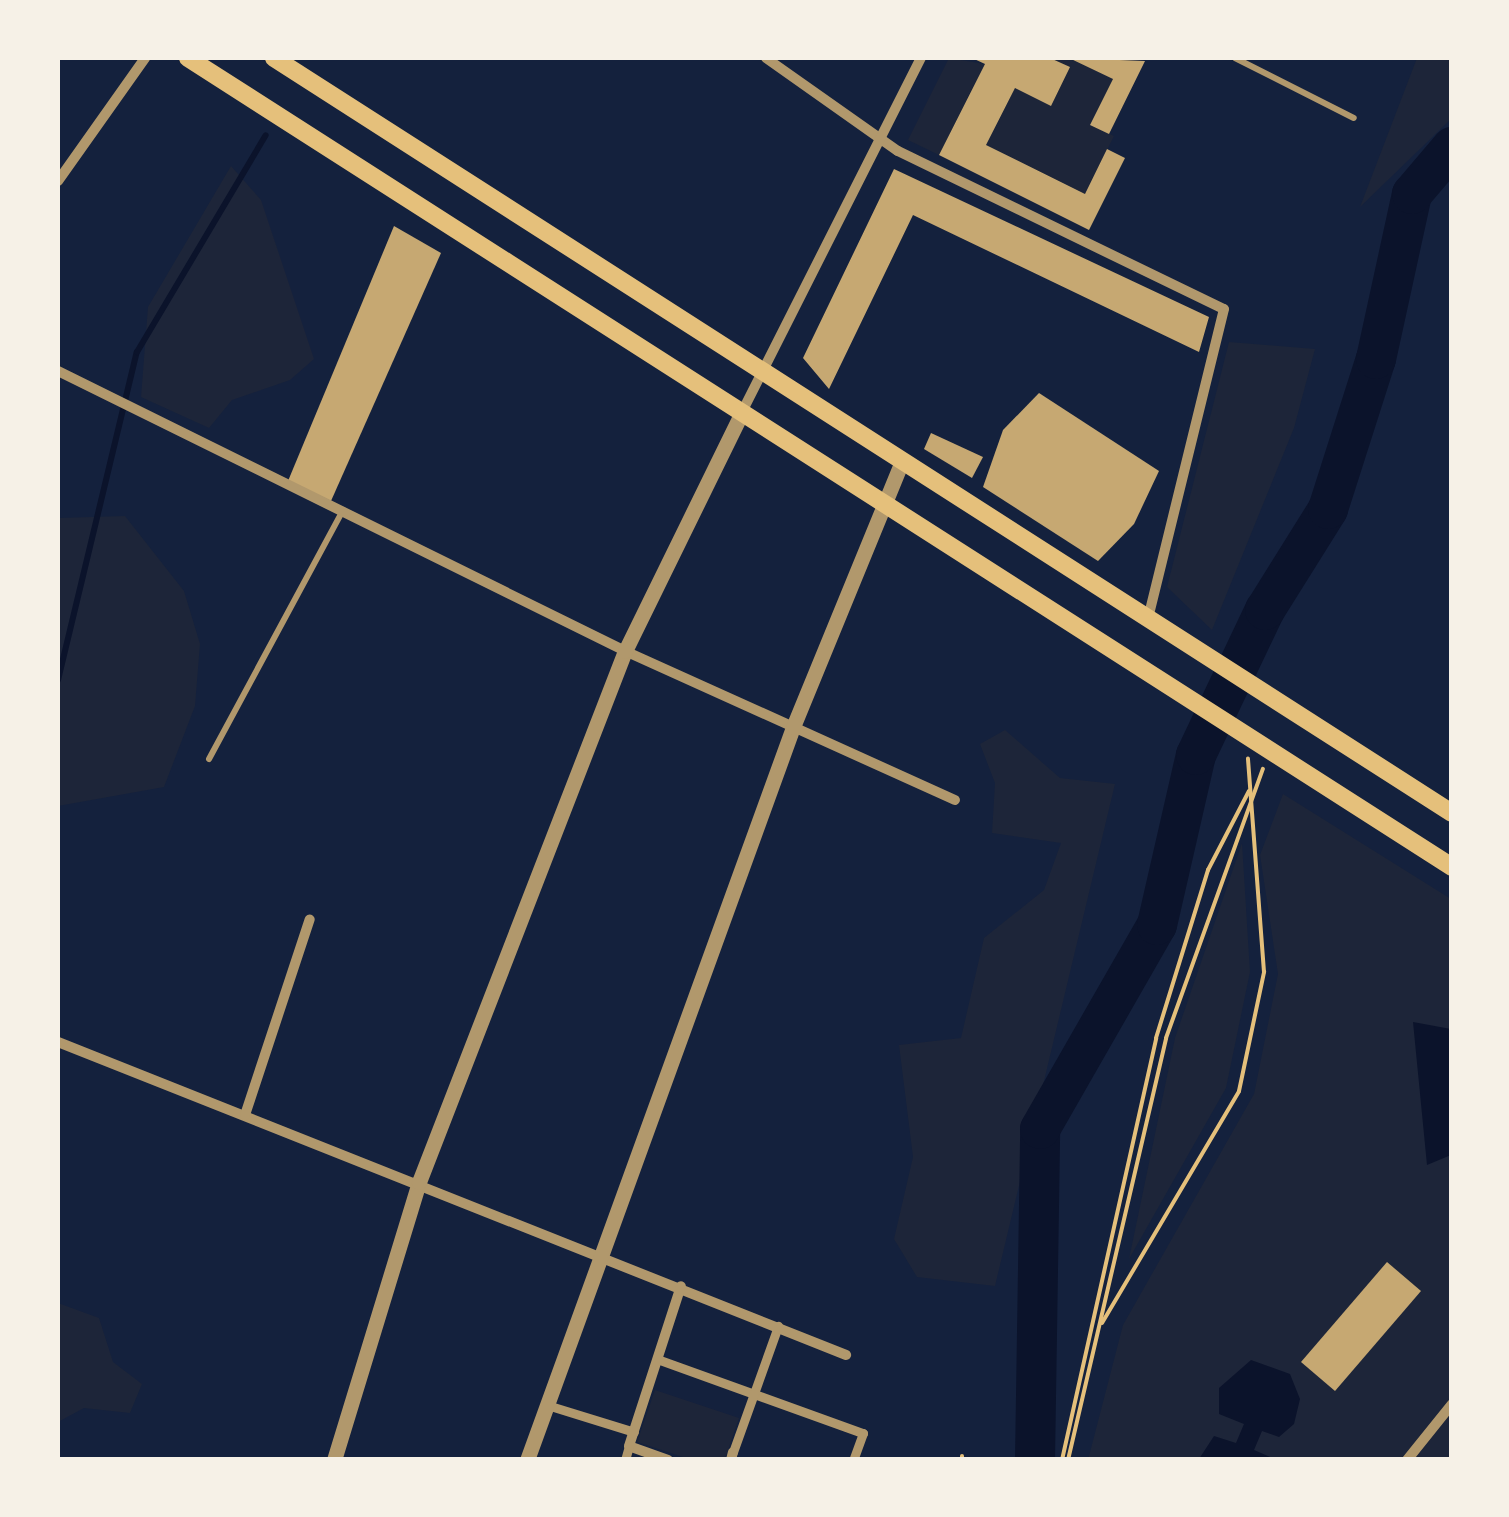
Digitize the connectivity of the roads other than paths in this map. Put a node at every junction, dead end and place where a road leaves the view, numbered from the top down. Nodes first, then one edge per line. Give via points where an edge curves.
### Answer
1 (145, 58) edge
2 (188, 58) edge
3 (274, 58) edge
4 (766, 58) edge
5 (922, 58) edge
6 (1235, 58) edge
7 (1354, 118) dead end
8 (880, 141) junction
9 (58, 181) edge
10 (58, 371) edge
11 (764, 372) junction
12 (742, 412) junction
13 (902, 461) junction
14 (885, 503) junction
15 (343, 510) junction
16 (1148, 618) junction
17 (625, 651) junction
18 (793, 727) junction
19 (209, 759) dead end
20 (954, 800) dead end
21 (1452, 814) edge
22 (1452, 867) edge
23 (310, 919) dead end
24 (58, 1042) edge
25 (245, 1114) junction
26 (419, 1182) junction
27 (602, 1252) junction
28 (681, 1286) junction
29 (778, 1326) junction
30 (846, 1355) dead end
31 (657, 1359) junction
32 (754, 1394) junction
33 (1452, 1404) edge
34 (546, 1405) junction
35 (634, 1432) junction
36 (629, 1446) junction
37 (732, 1456) edge
38 (334, 1460) edge
39 (526, 1460) edge
40 (625, 1460) edge
41 (668, 1460) edge
42 (853, 1460) edge
43 (1407, 1460) edge

1 - 9 street
2 - 12 main road
3 - 11 main road
4 - 8 street
5 - 8 street
6 - 7 lane
8 - 11 street
8 - 16 street via 1224,309
10 - 15 street
11 - 12 street
11 - 13 main road
12 - 14 main road
12 - 17 street
13 - 14 street
13 - 16 main road
14 - 18 street
14 - 22 main road via 1151,673 1254,751
15 - 17 street
15 - 19 lane
16 - 21 main road
17 - 18 street
17 - 26 street
18 - 20 street
18 - 27 street
23 - 25 street
24 - 25 street
25 - 26 street
26 - 27 street
26 - 38 street
27 - 28 street
27 - 34 street
28 - 29 street
28 - 31 street
29 - 30 street
29 - 32 street
31 - 32 street
31 - 35 street
32 - 37 street
32 - 42 street via 863,1433
33 - 43 street
34 - 35 street
34 - 39 street
35 - 36 street
36 - 40 street
36 - 41 street

